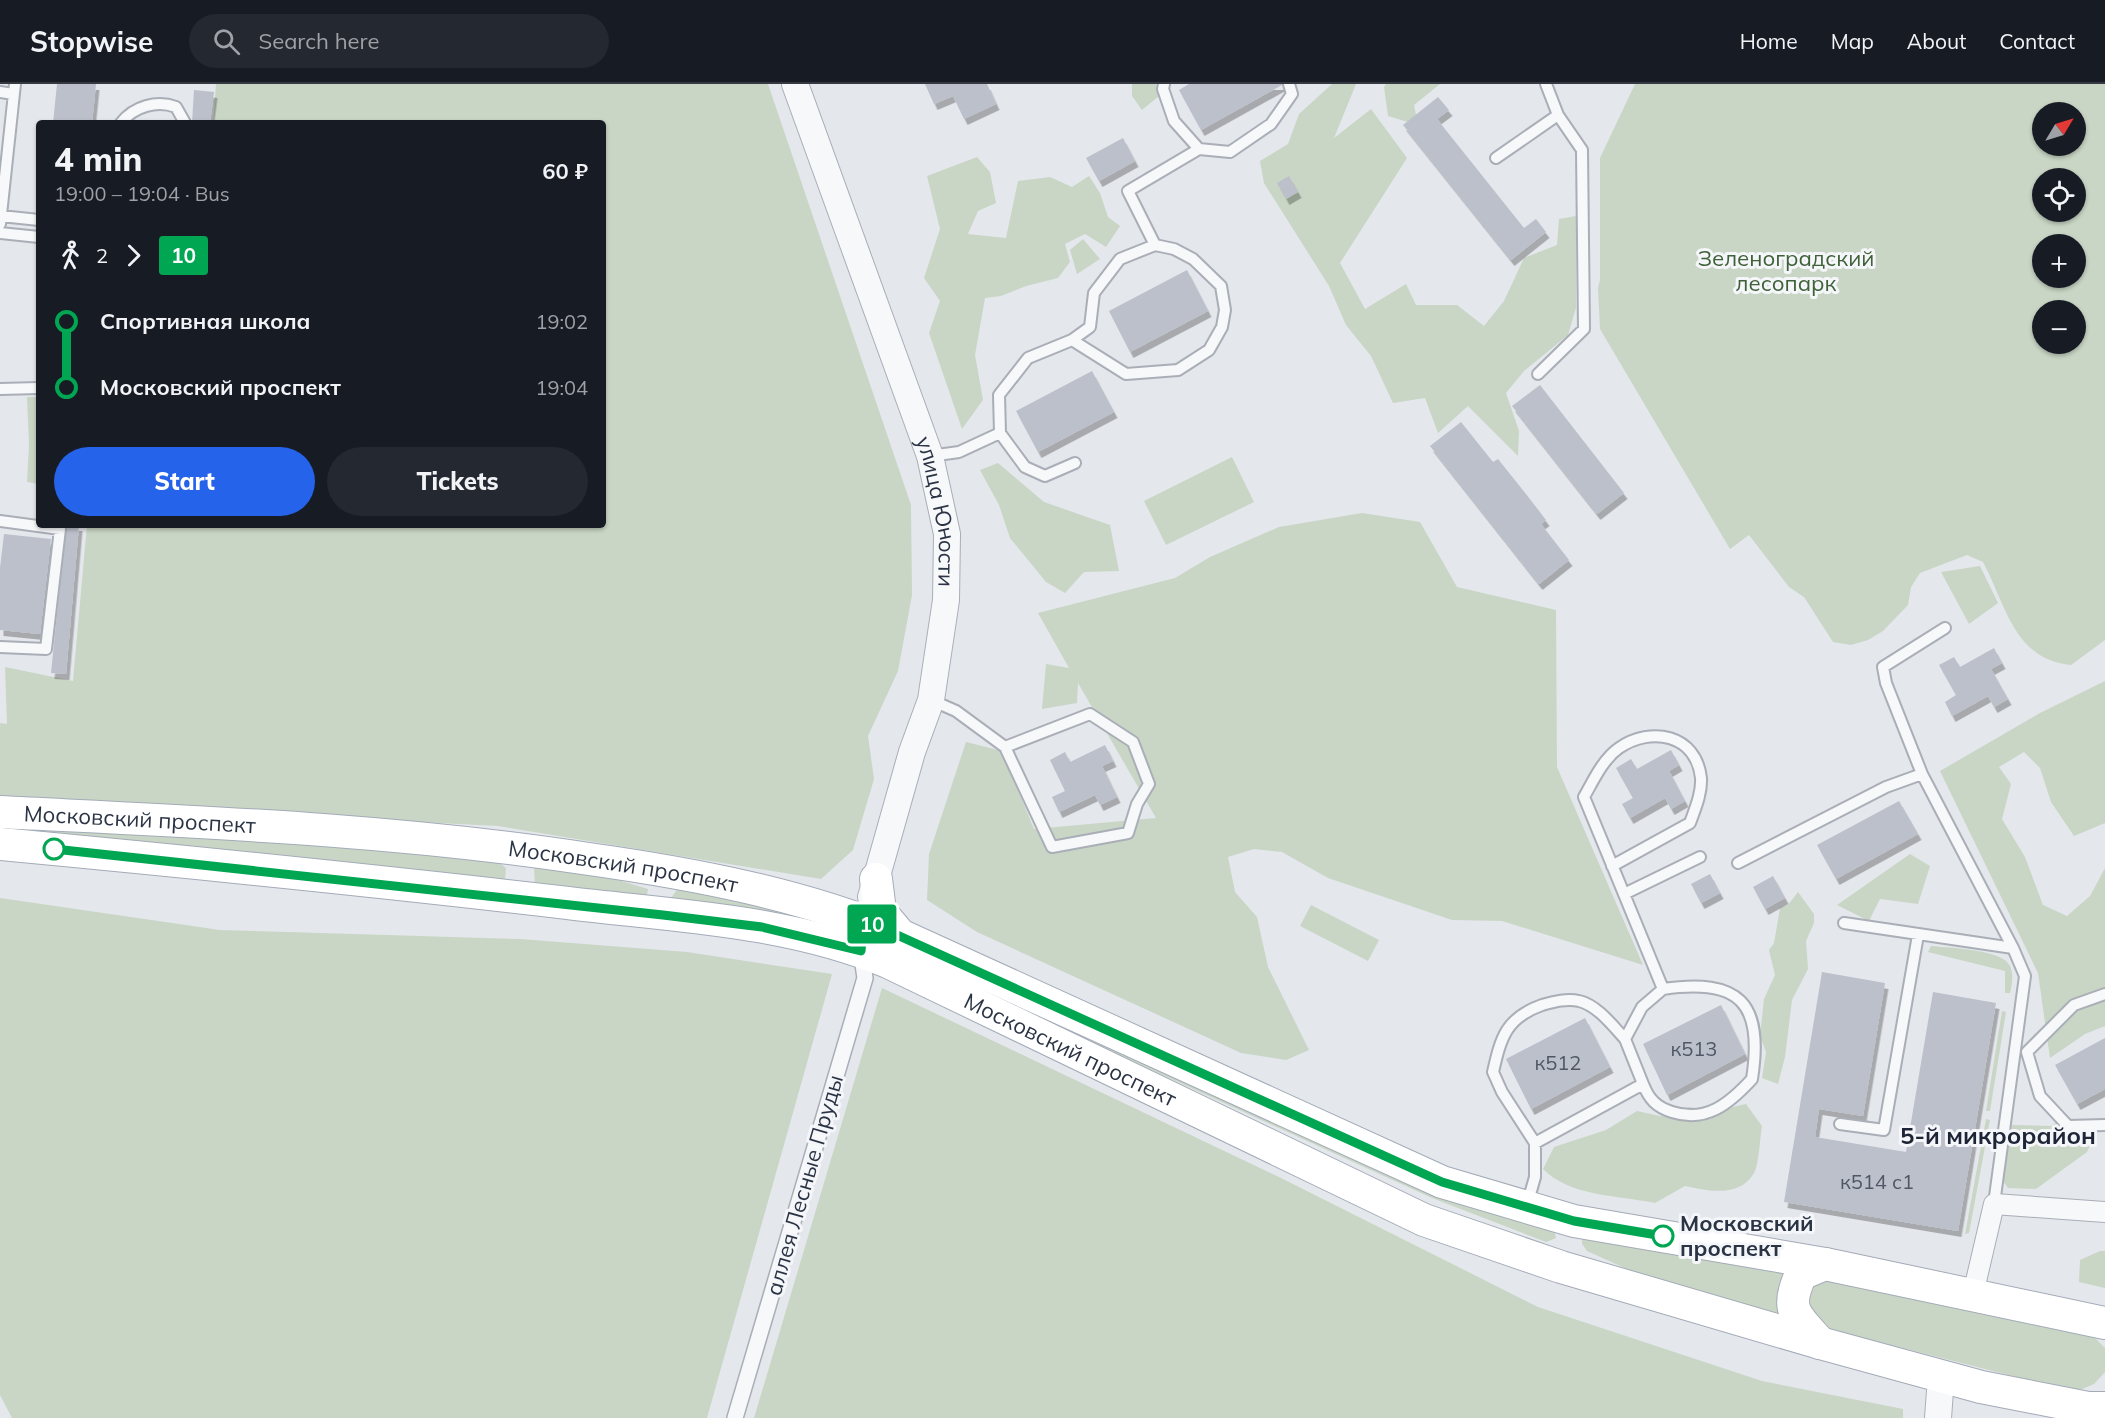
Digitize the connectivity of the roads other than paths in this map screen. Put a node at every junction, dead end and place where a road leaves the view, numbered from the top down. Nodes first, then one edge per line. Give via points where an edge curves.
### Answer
1 (795, 84) edge
2 (1164, 84) edge
3 (1289, 84) edge
4 (1546, 84) edge
5 (14, 89) edge
6 (0, 92) edge
7 (1558, 115) junction
8 (125, 120) edge
9 (183, 120) edge
10 (1199, 149) junction
11 (1496, 158) dead end
12 (0, 220) edge
13 (36, 220) edge
14 (0, 233) edge
15 (36, 237) edge
16 (1155, 245) junction
17 (1072, 340) junction
18 (1538, 374) dead end
19 (36, 388) edge
20 (0, 389) edge
21 (1000, 433) junction
22 (930, 456) junction
23 (1075, 463) dead end
24 (0, 520) edge
25 (36, 525) edge
26 (53, 528) edge
27 (1945, 628) dead end
28 (0, 647) edge
29 (931, 700) junction
30 (1005, 747) junction
31 (1922, 774) junction
32 (0, 812) edge
33 (0, 844) edge
34 (512, 847) junction
35 (1700, 857) dead end
36 (1738, 863) dead end
37 (677, 872) junction
38 (1615, 874) junction
39 (876, 879) junction
40 (1624, 894) junction
41 (510, 897) junction
42 (827, 908) junction
43 (663, 915) junction
44 (864, 920) junction
45 (1844, 923) dead end
46 (900, 935) junction
47 (1918, 935) junction
48 (2013, 948) junction
49 (861, 951) junction
50 (990, 975) junction
51 (1663, 989) junction
52 (2105, 994) edge
53 (976, 1004) junction
54 (1625, 1039) junction
55 (1643, 1084) junction
56 (1840, 1124) dead end
57 (2105, 1125) edge
58 (1534, 1143) junction
59 (1994, 1204) junction
60 (1526, 1208) junction
61 (2105, 1212) edge
62 (1574, 1221) junction
63 (1826, 1264) junction
64 (1561, 1267) junction
65 (1973, 1294) junction
66 (2099, 1324) edge
67 (1820, 1343) junction
68 (1941, 1377) junction
69 (2101, 1405) edge
70 (735, 1418) edge
71 (1938, 1418) edge

1 - 22 street, улица Юности
2 - 10 lane via 1174,122
3 - 10 lane via 1292,94 1271,124 1230,152
4 - 7 lane
5 - 6 lane
5 - 12 lane
7 - 11 lane
7 - 18 lane via 1582,150 1584,330
8 - 9 lane via 137,110 163,103 176,107
10 - 16 lane via 1128,191
12 - 13 lane
14 - 15 lane
16 - 17 lane via 1120,259 1094,293 1090,327
16 - 17 lane via 1193,259 1221,286 1225,310 1222,327 1209,350 1178,370 1126,374
17 - 21 lane via 1028,358 999,395
19 - 20 lane
21 - 22 lane via 959,452
21 - 23 lane via 1024,466 1045,476
22 - 29 street, улица Юности via 944,510 948,567
24 - 25 lane
26 - 28 lane via 60,529 46,648
27 - 31 lane via 1882,667
29 - 30 lane via 956,711
29 - 39 street, улица Юности
30 - 30 lane via 1090,714 1132,742 1149,784 1128,832 1052,847
31 - 36 lane via 1886,787
31 - 48 lane
32 - 34 main road, Московский проспект via 283,826
33 - 41 main road, Московский проспект
34 - 37 main road, Московский проспект
34 - 41 main road via 520,857 522,874
35 - 40 lane
37 - 42 main road, Московский проспект
37 - 43 main road via 659,890
38 - 38 lane via 1584,798 1598,772 1620,747 1646,735 1666,735 1679,742 1697,762 1700,787 1690,823
38 - 40 lane
39 - 42 street via 856,903
39 - 44 street, улица Юности
39 - 46 main road via 880,911
40 - 51 lane
41 - 43 main road, Московский проспект
42 - 44 main road, Московский проспект
43 - 49 main road, Московский проспект via 762,927
44 - 46 main road, Московский проспект
44 - 49 street, улица Юности
45 - 47 lane
46 - 50 main road, Московский проспект
47 - 48 lane
47 - 56 lane via 1884,1130
48 - 59 lane via 2025,976
49 - 53 main road, Московский проспект
49 - 70 street, аллея Лесные Пруды via 865,978
50 - 53 main road
50 - 60 main road, Московский проспект via 1442,1182
51 - 54 lane via 1642,1007
51 - 55 lane via 1705,986 1729,991 1743,1004 1752,1019 1755,1040 1752,1079 1721,1108 1701,1116 1683,1116 1656,1105
52 - 57 lane via 2074,1005 2027,1052 2040,1096 2068,1126
53 - 64 main road, Московский проспект via 1424,1220
54 - 55 lane
54 - 58 lane via 1603,1015 1580,1001 1556,1001 1513,1020 1493,1072
55 - 58 lane
58 - 60 lane via 1535,1177
59 - 61 street
59 - 65 street
60 - 62 main road, Московский проспект
62 - 63 main road, Московский проспект
62 - 64 main road
63 - 65 main road, Московский проспект
63 - 67 main road via 1801,1274 1791,1294 1794,1313
64 - 67 main road, Московский проспект
65 - 66 main road, Московский проспект
67 - 68 main road, Московский проспект
68 - 69 main road, Московский проспект
68 - 71 street

